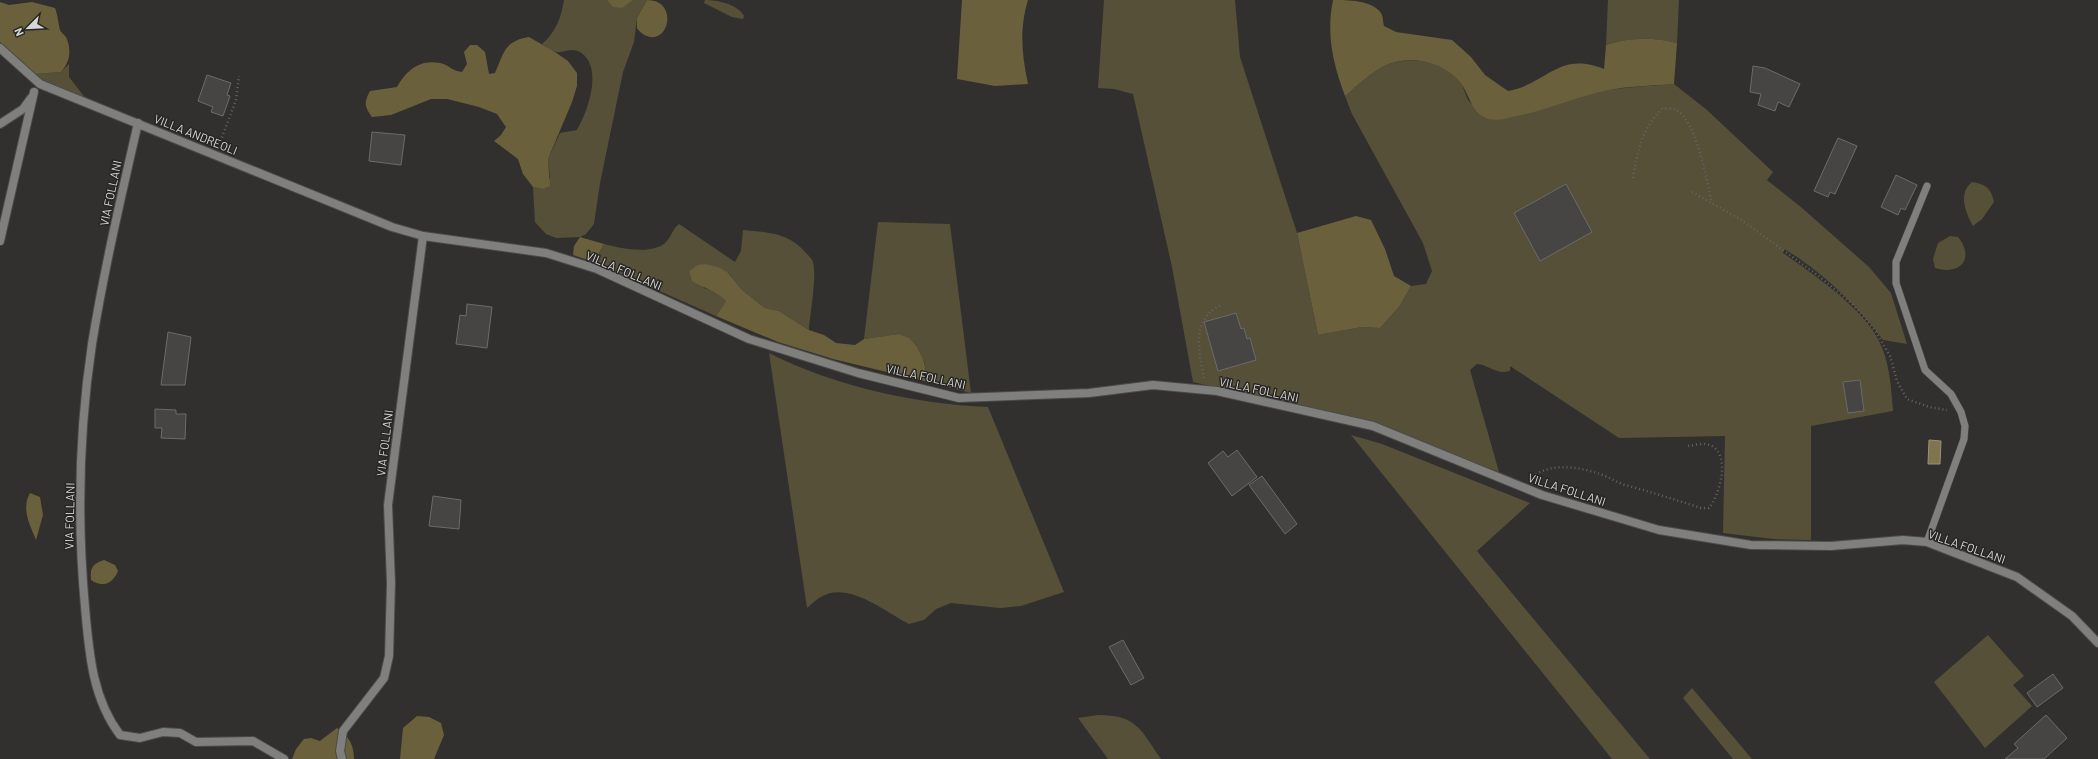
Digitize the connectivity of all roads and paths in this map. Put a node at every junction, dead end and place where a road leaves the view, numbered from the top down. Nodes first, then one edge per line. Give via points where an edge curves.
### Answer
1 (0, 48) edge
2 (239, 76) dead end
3 (40, 84) junction
4 (34, 92) junction
5 (138, 123) junction
6 (0, 124) edge
7 (215, 154) junction
8 (1633, 178) dead end
9 (1927, 186) dead end
10 (1692, 192) dead end
11 (1712, 204) junction
12 (392, 227) joint
13 (422, 236) junction
14 (0, 241) edge
15 (1220, 305) dead end
16 (1207, 390) junction
17 (1961, 412) junction
18 (1688, 446) dead end
19 (1524, 488) junction
20 (1927, 542) junction
21 (2098, 643) edge
22 (284, 759) edge
23 (342, 759) edge

1 - 3 street, VILLA ANDREOLI
2 - 7 path via 236,100
3 - 4 street
3 - 5 street, VILLA ANDREOLI
4 - 6 street via 23,109
4 - 14 street
5 - 7 street, VILLA ANDREOLI
5 - 22 street, VIA FOLLANI via 92,345 84,421 80,509 81,562 91,665 101,699 120,735 140,738 163,732 180,733 196,742 253,741
7 - 12 street, VILLA ANDREOLI
8 - 11 path via 1640,142 1650,120 1662,109 1675,109 1686,119 1696,140
9 - 17 lane via 1896,262 1896,283 1925,370 1951,394
10 - 11 path
11 - 17 path via 1740,219 1820,277 1852,304 1876,332 1890,356 1896,381 1907,399 1929,407
12 - 13 street, VILLA FOLLANI
13 - 16 street, VILLA FOLLANI via 546,254 597,269 749,339 858,373 959,398 1089,394 1153,385
13 - 23 street, VIA FOLLANI via 388,505 391,583 389,656 384,678 343,731 340,751
15 - 16 path via 1207,313 1201,322 1199,334
16 - 19 street, VILLA FOLLANI via 1373,426
17 - 20 lane via 1965,426 1964,439
18 - 19 path via 1712,446 1717,450 1721,460 1720,488 1715,501 1708,508 1619,483 1601,474 1565,467 1549,469 1534,476
19 - 20 street, VILLA FOLLANI via 1659,530 1751,544 1831,546 1903,540
20 - 21 street, VILLA FOLLANI via 2017,577 2072,616

